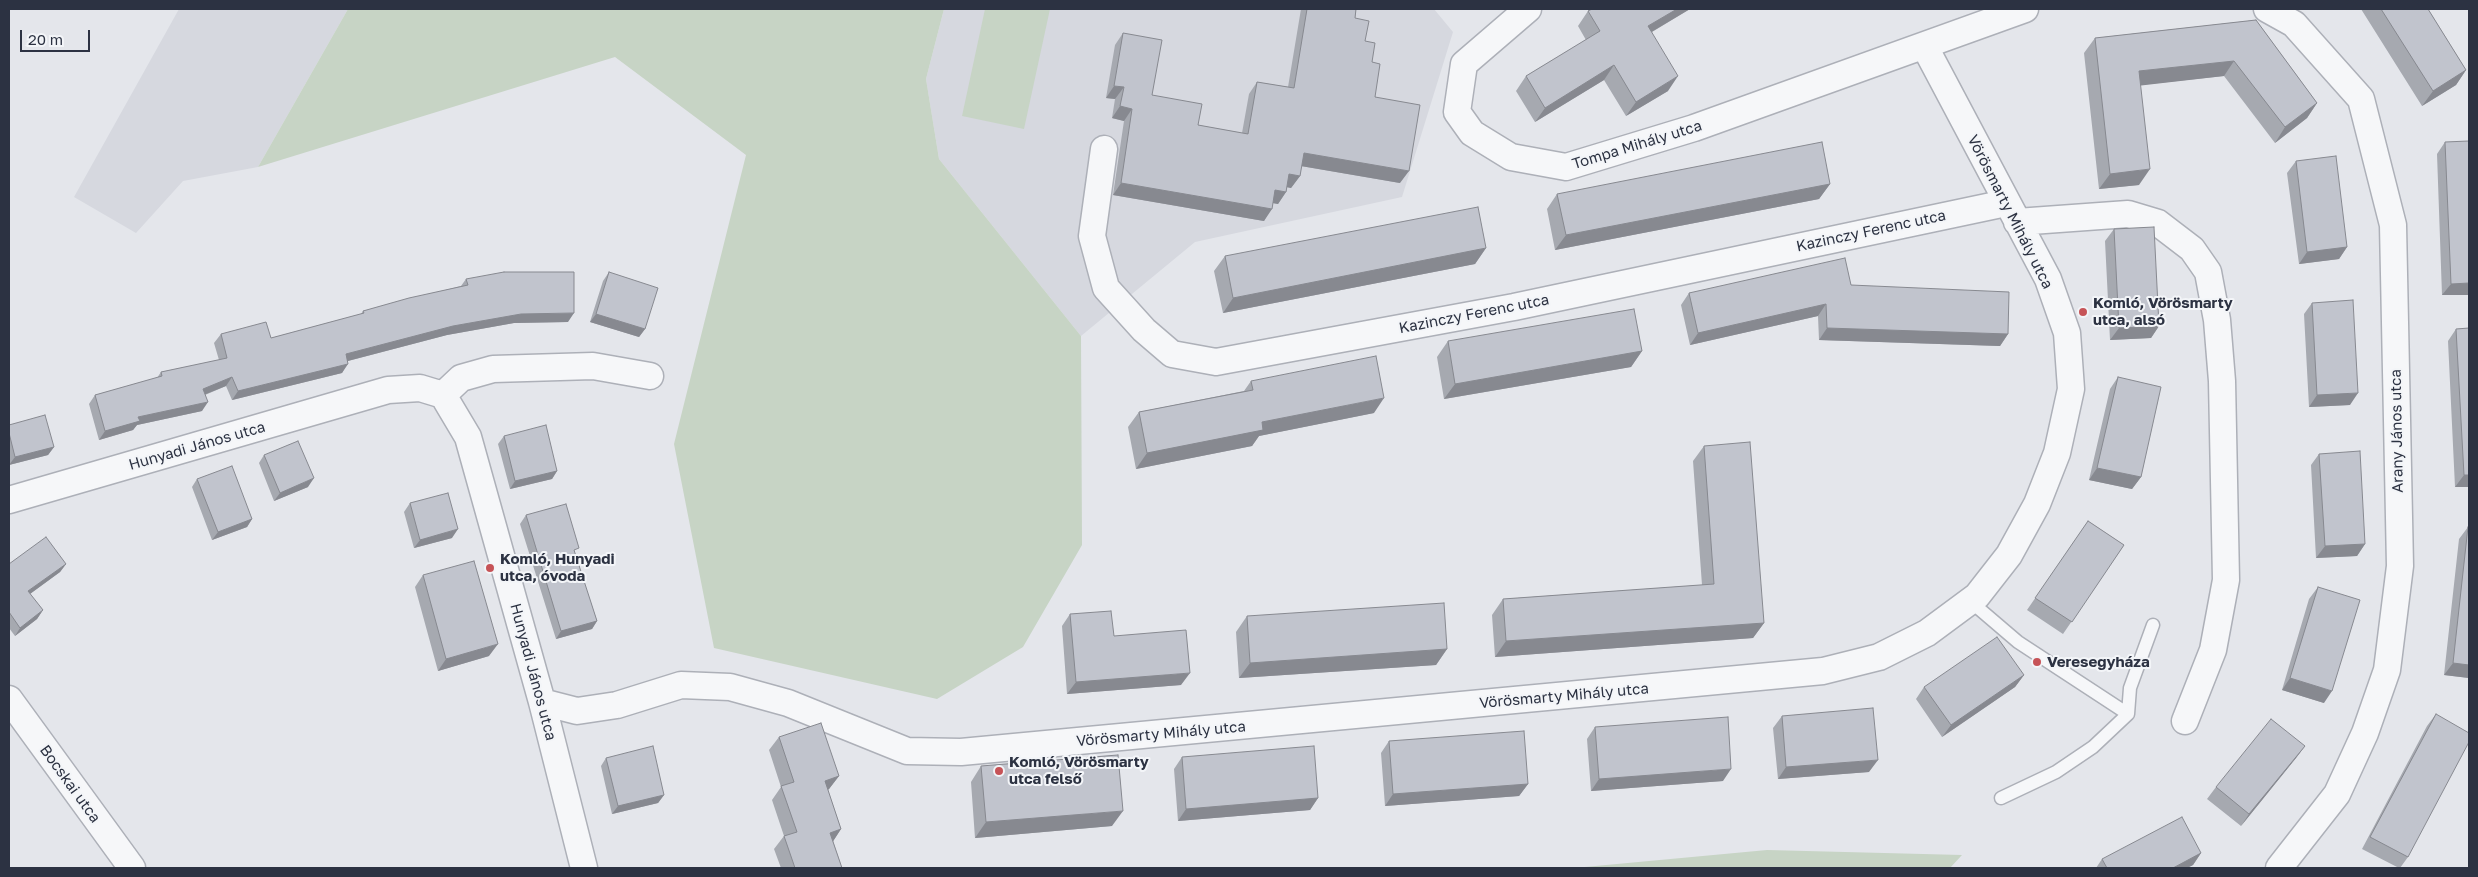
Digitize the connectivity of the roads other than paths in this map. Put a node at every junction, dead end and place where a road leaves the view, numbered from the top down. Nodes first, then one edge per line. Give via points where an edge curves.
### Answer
1 (2025, 9) edge
2 (2267, 9) edge
3 (1525, 10) edge
4 (1925, 47) junction
5 (1104, 149) dead end
6 (2011, 213) junction
7 (650, 376) dead end
8 (443, 395) junction
9 (9, 500) edge
10 (1970, 601) junction
11 (2153, 625) dead end
12 (9, 699) edge
13 (542, 702) junction
14 (2128, 714) junction
15 (2185, 721) dead end
16 (2001, 798) dead end
17 (132, 868) edge
18 (584, 868) edge
19 (2279, 868) edge

1 - 4 street
2 - 19 street, Arany János utca via 2294,24 2361,99 2393,225 2400,556 2387,670 2365,733 2337,794
3 - 4 street, Tompa Mihály utca via 1464,64 1456,112 1472,133 1512,157 1566,167 1694,128
4 - 6 street, Vörösmarty Mihály utca
5 - 6 street, Kazinczy Ferenc utca via 1092,236 1106,288 1144,330 1172,354 1216,362
6 - 10 street, Vörösmarty Mihály utca via 2048,280 2067,334 2071,389 2057,453 2037,504 2009,555
6 - 15 street, Kazinczy Ferenc utca via 2128,214 2158,223 2192,249 2208,272 2217,320 2222,381 2226,580 2214,650
7 - 8 street via 593,366 493,370 461,378
8 - 9 street, Hunyadi János utca via 420,388 388,390
8 - 13 street, Hunyadi János utca via 468,437
10 - 13 street, Vörösmarty Mihály utca via 1927,633 1879,657 1823,671 961,752 907,751 788,703 730,687 681,685 617,705 577,711
10 - 14 lane via 2018,642
11 - 14 lane via 2130,688
12 - 17 street, Bocskai utca
13 - 18 street, Hunyadi János utca
14 - 16 lane via 2093,747 2063,767

